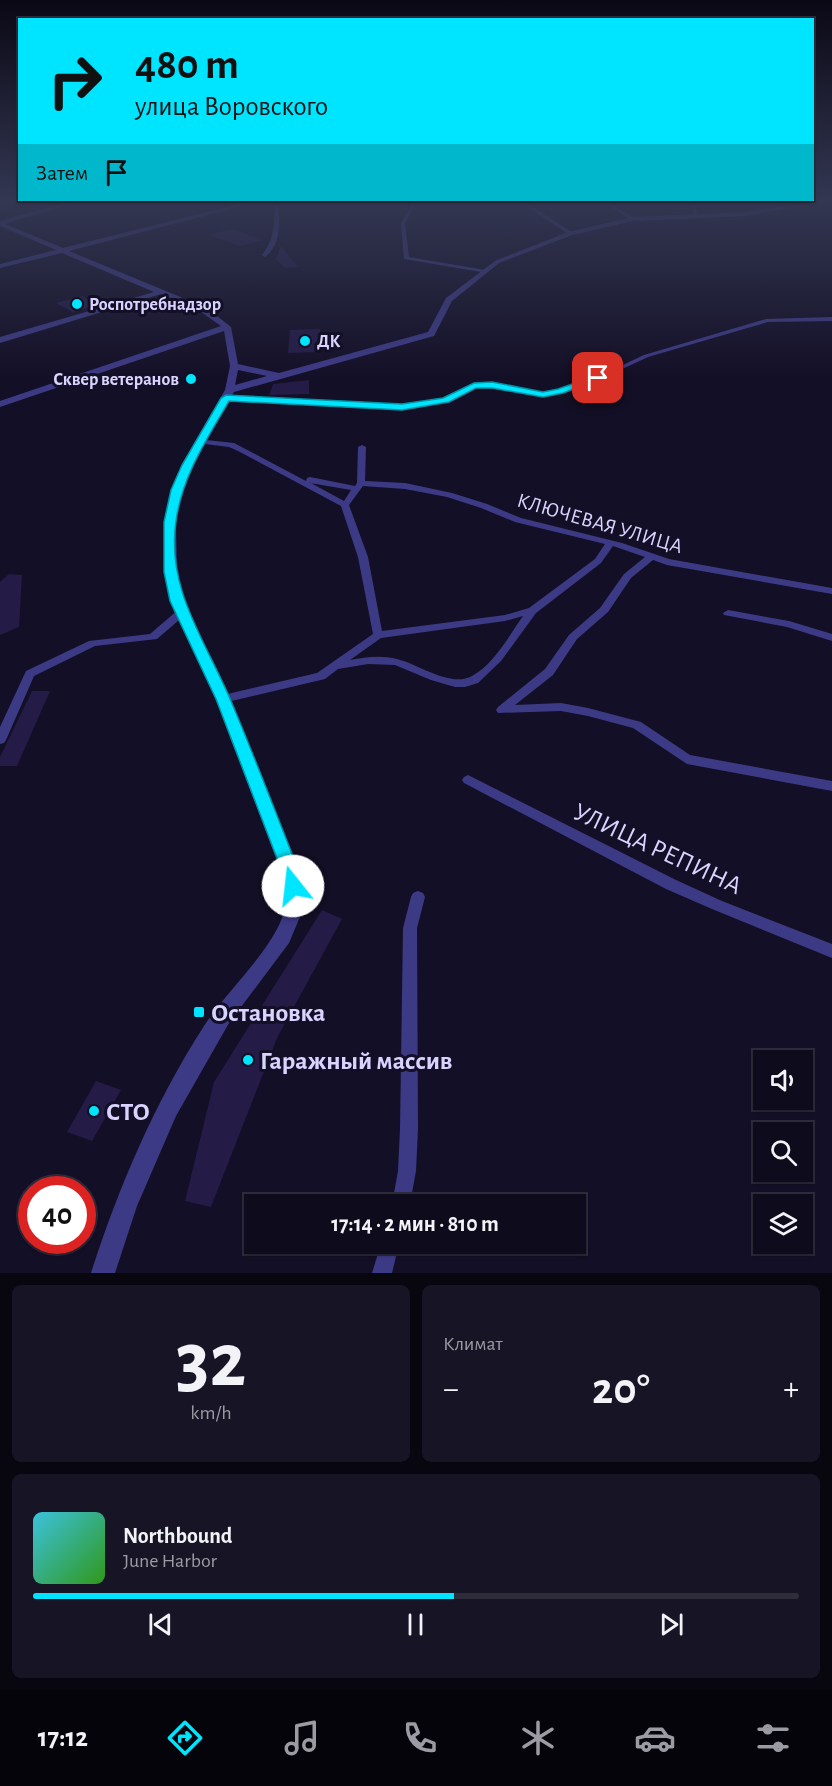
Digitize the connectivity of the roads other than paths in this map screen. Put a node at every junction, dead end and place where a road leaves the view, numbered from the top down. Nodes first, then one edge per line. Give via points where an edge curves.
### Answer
1 (22, 260) edge
2 (87, 260) edge
3 (419, 260) edge
4 (501, 260) edge
5 (0, 266) edge
6 (484, 272) junction
7 (161, 292) junction
8 (832, 319) edge
9 (227, 327) junction
10 (0, 339) edge
11 (234, 366) junction
12 (279, 376) junction
13 (228, 394) junction
14 (0, 404) edge
15 (200, 441) junction
16 (362, 447) dead end
17 (298, 478) junction
18 (359, 486) junction
19 (345, 505) junction
20 (611, 543) junction
21 (651, 556) junction
22 (832, 591) edge
23 (534, 610) junction
24 (182, 612) junction
25 (728, 613) dead end
26 (378, 635) junction
27 (832, 638) edge
28 (334, 668) junction
29 (223, 699) junction
30 (0, 740) edge
31 (468, 780) dead end
32 (832, 786) edge
33 (418, 897) dead end
34 (832, 951) edge
35 (403, 1194) edge
36 (387, 1254) edge
37 (103, 1273) edge
38 (382, 1273) edge

1 - 5 street
2 - 7 street
3 - 6 street
4 - 6 street
6 - 12 street via 449,300 431,334
7 - 9 street via 204,310
7 - 10 street
8 - 13 street via 768,321 646,356 552,394 483,385 446,400 402,407
9 - 11 street
9 - 14 street
11 - 12 street
11 - 13 street
12 - 13 street
13 - 15 street
15 - 17 street via 236,447
15 - 24 street via 177,490 170,522 171,572
16 - 18 street
17 - 18 street, КЛЮЧЕВАЯ УЛИЦА
17 - 19 street
18 - 19 street
18 - 20 street, КЛЮЧЕВАЯ УЛИЦА via 424,489 475,502 518,520
19 - 26 street via 363,557
20 - 21 street, КЛЮЧЕВАЯ УЛИЦА
20 - 23 street via 598,561
21 - 22 street, КЛЮЧЕВАЯ УЛИЦА via 694,568
21 - 32 street via 627,576 604,610 573,636 549,672 502,710 561,707 588,711 638,725 687,759
23 - 26 street via 505,618
23 - 28 street via 489,667 468,682 451,682 383,660
24 - 29 street
24 - 30 street via 153,637 93,643 30,674
25 - 27 street
26 - 28 street
28 - 29 street via 312,679
29 - 37 street via 291,874 295,899 291,920 283,939 223,1015 187,1075 123,1209
31 - 34 street, УЛИЦА РЕПИНА via 604,853 701,898
33 - 35 street via 410,928 409,1129
36 - 38 street

